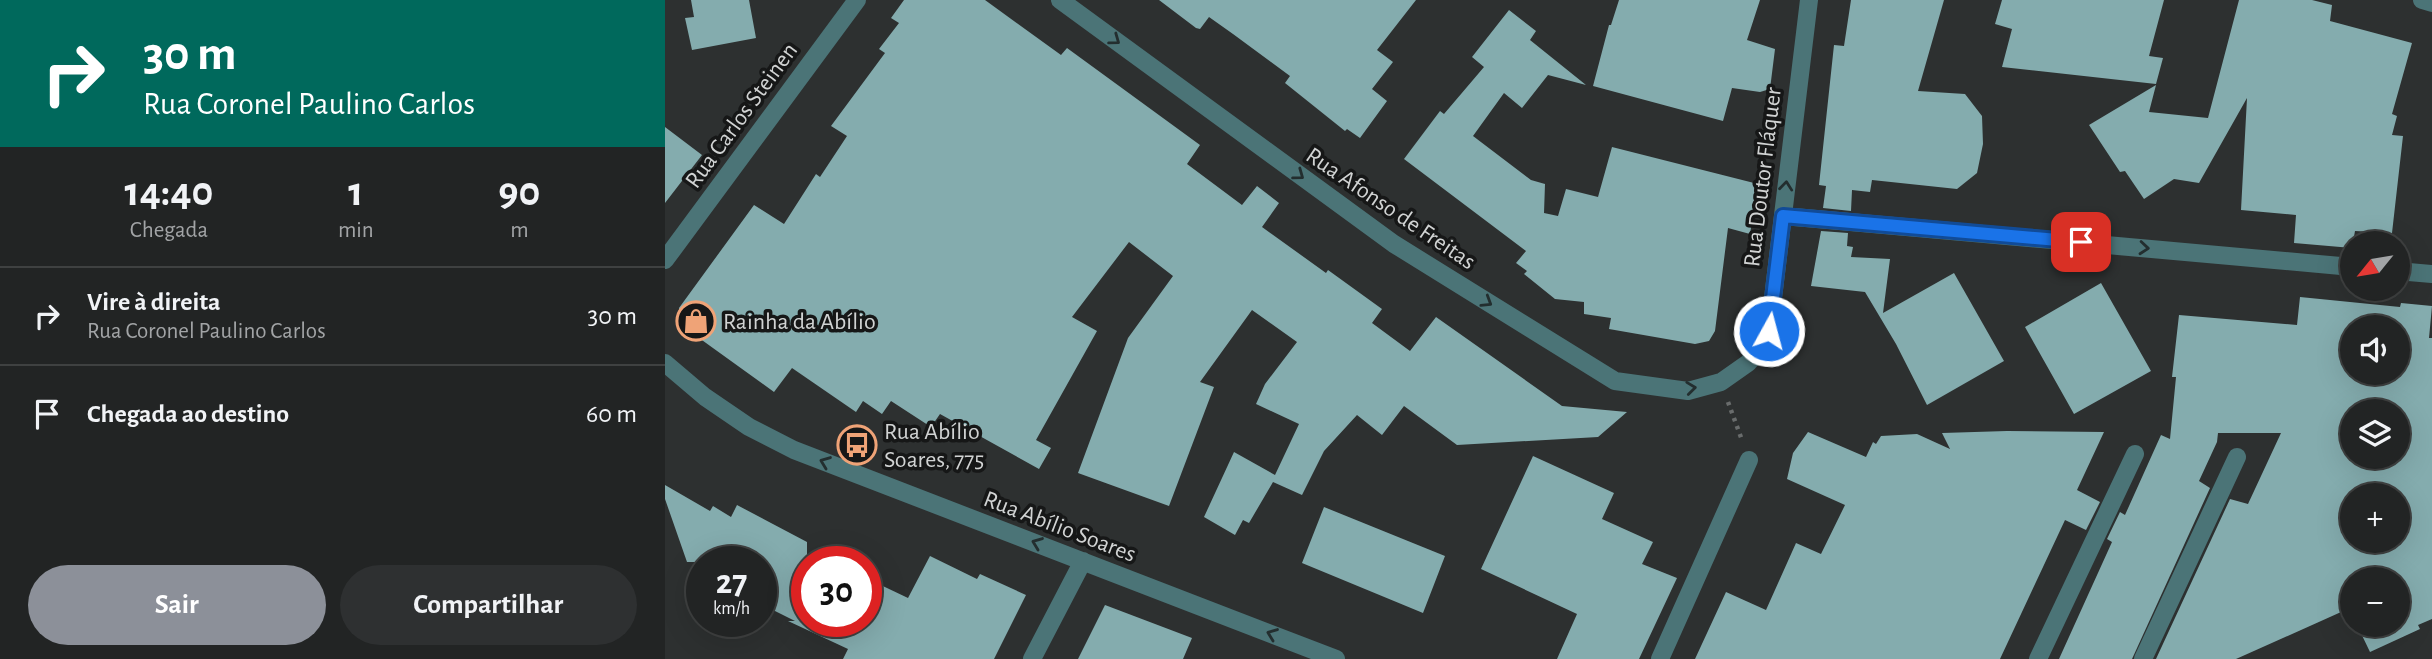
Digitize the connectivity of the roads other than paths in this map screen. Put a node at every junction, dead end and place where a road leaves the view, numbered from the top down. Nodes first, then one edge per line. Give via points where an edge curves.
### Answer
1 (857, 0) edge
2 (1060, 0) edge
3 (1809, 0) edge
4 (2422, 0) edge
5 (2432, 3) edge
6 (1783, 216) junction
7 (665, 260) edge
8 (2340, 266) edge
9 (2410, 272) edge
10 (2432, 274) edge
11 (665, 363) edge
12 (1721, 382) joint
13 (2135, 454) dead end
14 (2237, 457) dead end
15 (1749, 460) road end
16 (1083, 561) junction
17 (1032, 659) edge
18 (1336, 659) edge
19 (1660, 659) edge
20 (2038, 659) edge
21 (2143, 659) edge

1 - 7 street, Rua Carlos Steinen
2 -> 12 street, Rua Afonso de Freitas via 1394,244 1615,381 1688,391
6 -> 3 street, Rua Doutor Fláquer
4 - 5 street
6 -> 8 street
6 - 12 street, Rua Doutor Fláquer via 1769,331 1748,363
9 - 10 street
16 -> 11 street, Rua Abílio Soares via 793,450 749,427
13 - 20 street
14 - 21 street
15 - 19 street
16 - 17 street
18 -> 16 street, Rua Abílio Soares

